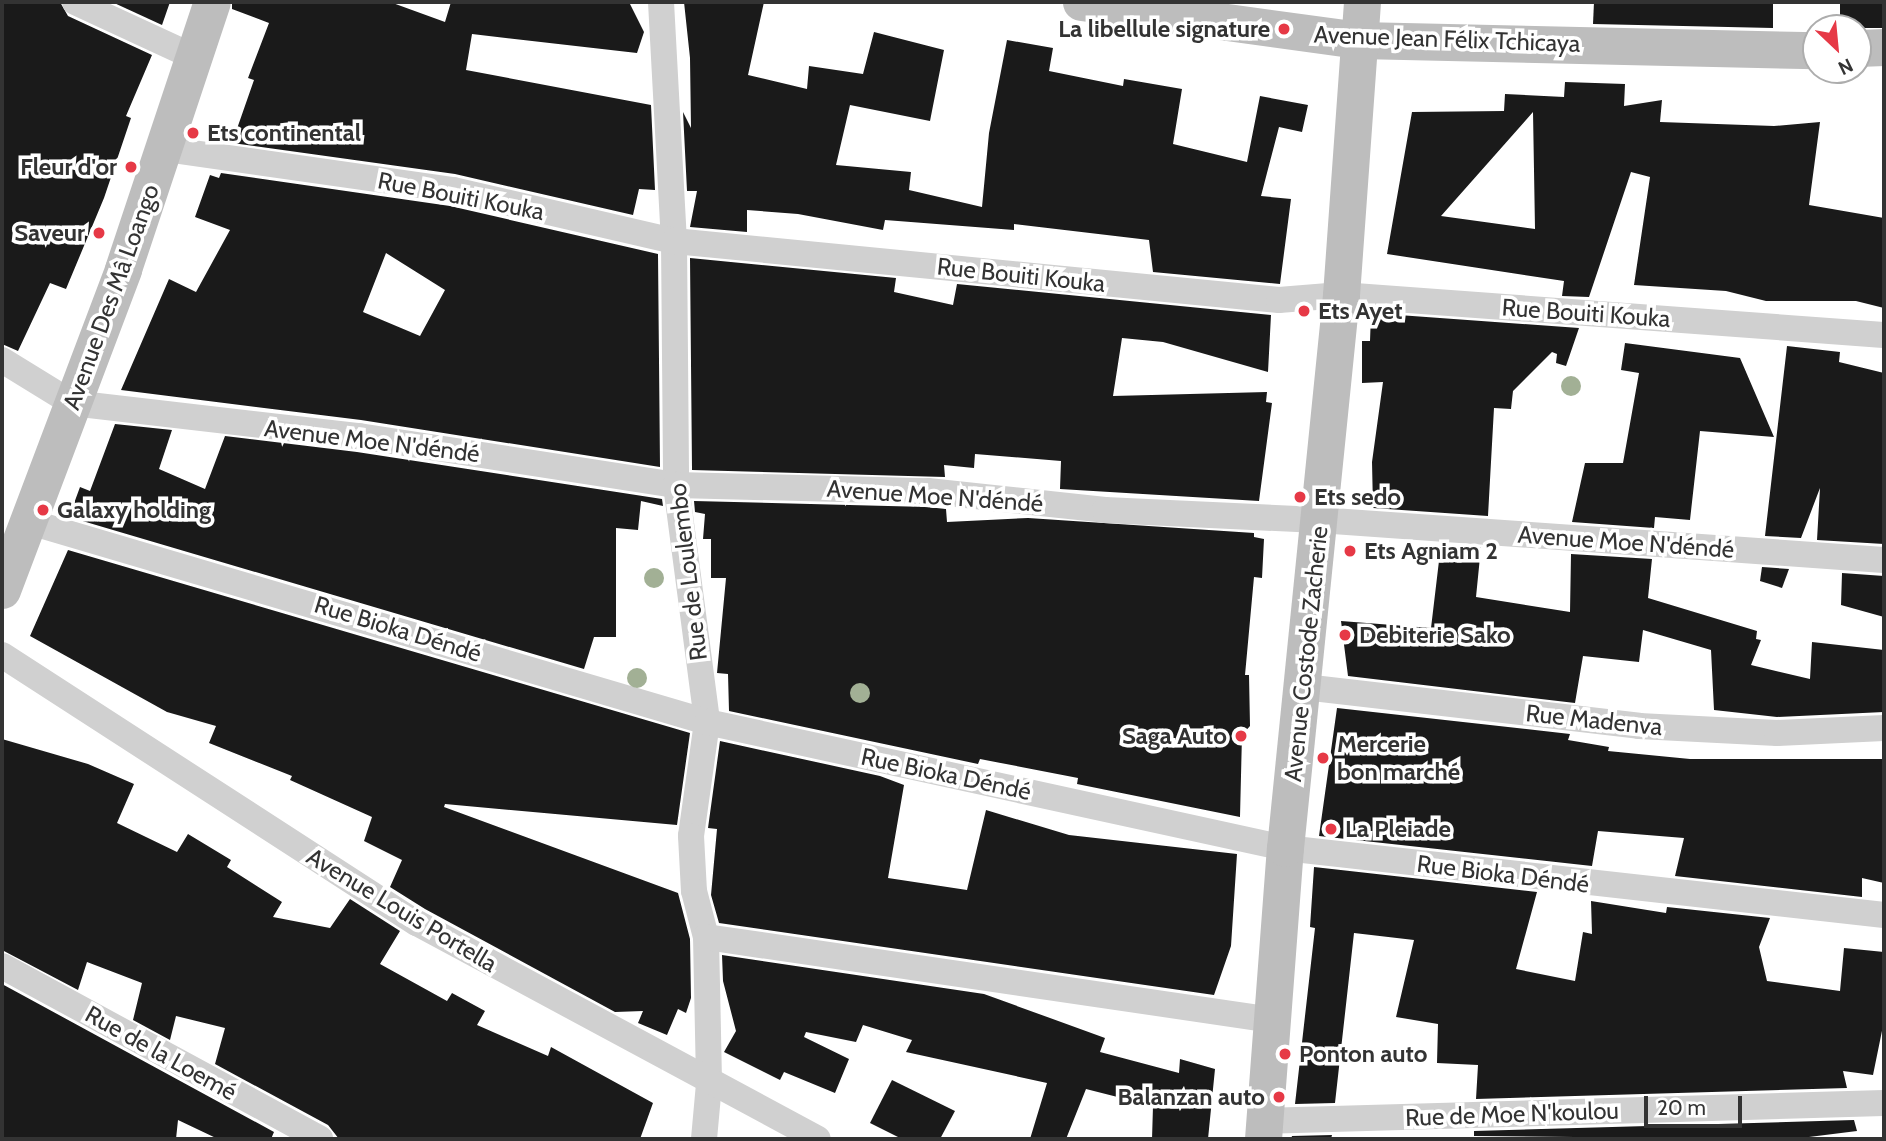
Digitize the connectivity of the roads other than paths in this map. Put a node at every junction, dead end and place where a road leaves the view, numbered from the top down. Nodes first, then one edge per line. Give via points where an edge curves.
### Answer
1 (75, 2) edge
2 (212, 2) edge
3 (662, 2) edge
4 (1081, 2) edge
5 (1362, 2) edge
6 (1359, 40) junction
7 (1802, 50) edge
8 (192, 56) junction
9 (165, 149) junction
10 (674, 241) junction
11 (1341, 295) junction
12 (1884, 335) edge
13 (2, 360) edge
14 (72, 403) junction
15 (676, 485) junction
16 (1319, 520) junction
17 (30, 522) junction
18 (1884, 560) edge
19 (2, 590) edge
20 (2, 655) edge
21 (1304, 687) junction
22 (706, 722) junction
23 (1884, 728) edge
24 (1285, 848) junction
25 (1884, 915) edge
26 (706, 937) junction
27 (2, 966) edge
28 (1273, 1020) junction
29 (709, 1084) junction
30 (1884, 1103) edge
31 (1264, 1130) edge
32 (320, 1139) edge
33 (704, 1139) edge
34 (818, 1139) edge

1 - 8 street
2 - 8 street, Avenue Des Mâ Loango
3 - 10 street, Rue de Loulembo
4 - 6 street, Avenue Jean Félix Tchicaya
5 - 6 street, Avenue Costode Zacherie
6 - 7 street, Avenue Jean Félix Tchicaya
6 - 11 street, Avenue Costode Zacherie
8 - 9 street, Avenue Des Mâ Loango
9 - 10 street, Rue Bouiti Kouka via 453,190
9 - 14 street, Avenue Des Mâ Loango
10 - 11 street, Rue Bouiti Kouka via 1279,300
10 - 15 street, Rue de Loulembo
11 - 12 street, Rue Bouiti Kouka
11 - 16 street, Avenue Costode Zacherie
13 - 14 street, Avenue Moe N'déndé
14 - 15 street, Avenue Moe N'déndé via 359,436
14 - 17 street, Avenue Des Mâ Loango
15 - 16 street, Avenue Moe N'déndé via 928,491 1105,510
15 - 22 street, Rue de Loulembo
16 - 18 street, Avenue Moe N'déndé
16 - 21 street, Avenue Costode Zacherie
17 - 19 street, Avenue Des Mâ Loango
17 - 22 street, Rue Bioka Déndé
20 - 29 street, Avenue Louis Portella via 417,923
21 - 23 street, Rue Madenva via 1639,726 1777,733
21 - 24 street, Avenue Costode Zacherie
22 - 24 street, Rue Bioka Déndé
22 - 26 street, Rue de Loulembo via 691,836 694,891
24 - 25 street, Rue Bioka Déndé
24 - 28 street, Avenue Costode Zacherie
26 - 28 street
26 - 29 street, Rue de Loulembo
27 - 32 street, Rue de la Loemé
28 - 31 street, Avenue Costode Zacherie
29 - 33 street, Rue de Loulembo
29 - 34 street, Avenue Louis Portella
30 - 31 street, Rue de Moe N'koulou

